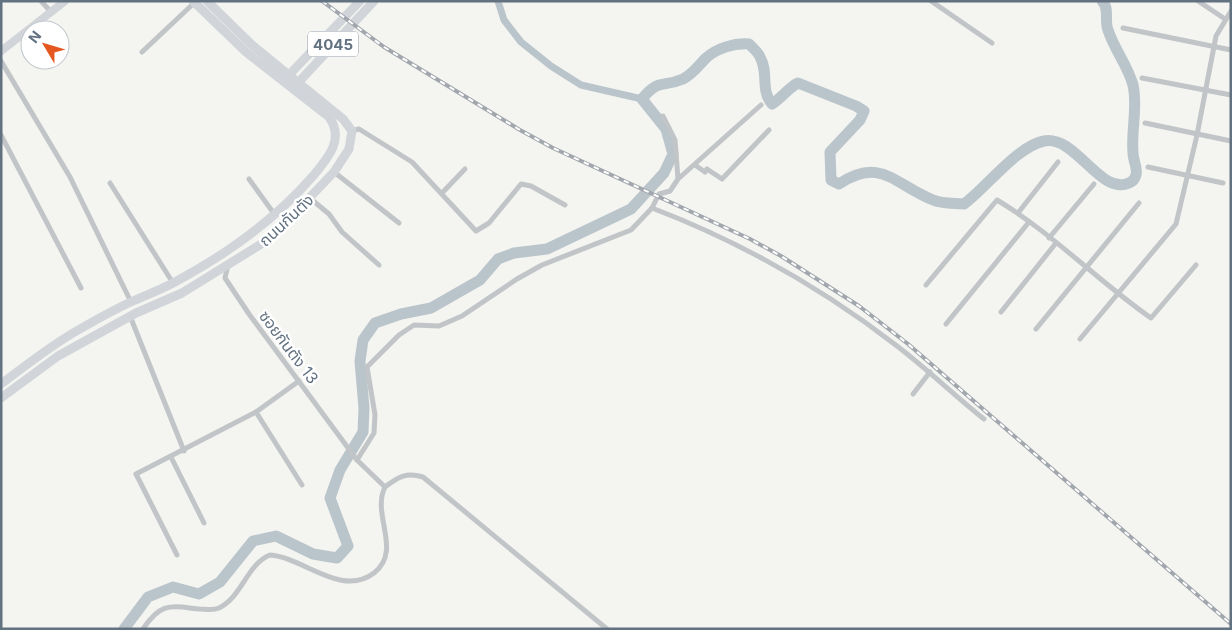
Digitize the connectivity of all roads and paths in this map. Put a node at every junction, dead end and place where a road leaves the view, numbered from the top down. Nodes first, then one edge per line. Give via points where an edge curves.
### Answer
1 (41, 1) edge
2 (65, 1) edge
3 (374, 1) edge
4 (931, 1) edge
5 (1198, 1) edge
6 (194, 2) edge
7 (356, 2) edge
8 (208, 6) edge
9 (1231, 11) edge
10 (52, 13) junction
11 (1225, 19) junction
12 (1123, 28) dead end
13 (992, 43) dead end
14 (1214, 47) junction
15 (1, 50) edge
16 (1231, 50) edge
17 (142, 52) dead end
18 (1, 61) edge
19 (287, 78) junction
20 (1142, 78) dead end
21 (296, 85) junction
22 (1205, 91) junction
23 (1231, 95) edge
24 (761, 105) dead end
25 (663, 116) dead end
26 (1145, 123) dead end
27 (768, 130) dead end
28 (352, 131) junction
29 (1, 135) edge
30 (1197, 135) junction
31 (1231, 141) edge
32 (1058, 162) dead end
33 (695, 165) junction
34 (1148, 167) dead end
35 (465, 169) dead end
36 (334, 172) junction
37 (1187, 177) junction
38 (249, 179) dead end
39 (678, 179) junction
40 (110, 183) dead end
41 (1223, 183) dead end
42 (1094, 184) dead end
43 (302, 189) junction
44 (442, 193) junction
45 (311, 198) junction
46 (1139, 203) dead end
47 (565, 205) dead end
48 (652, 208) junction
49 (1018, 212) junction
50 (275, 215) junction
51 (1029, 222) junction
52 (399, 223) dead end
53 (1050, 238) junction
54 (1056, 243) junction
55 (221, 255) junction
56 (379, 265) dead end
57 (1196, 265) dead end
58 (228, 266) junction
59 (1085, 268) junction
60 (173, 283) junction
61 (926, 285) dead end
62 (81, 288) dead end
63 (1117, 294) junction
64 (131, 302) junction
65 (1001, 312) dead end
66 (133, 315) junction
67 (946, 324) dead end
68 (1036, 330) dead end
69 (1080, 339) dead end
70 (20, 370) junction
71 (930, 372) junction
72 (26, 380) junction
73 (299, 381) junction
74 (1, 384) edge
75 (913, 394) dead end
76 (1, 398) edge
77 (256, 412) junction
78 (984, 419) dead end
79 (184, 451) junction
80 (171, 458) junction
81 (357, 460) junction
82 (302, 485) dead end
83 (384, 486) junction
84 (204, 524) dead end
85 (176, 556) dead end
86 (143, 629) edge
87 (606, 629) edge

1 - 10 street
2 - 10 street
3 - 21 main road, 4045
4 - 13 street
5 - 11 street
6 - 8 main road, ถนนกันตัง
6 - 17 street
7 - 19 main road, 4045
8 - 19 main road, ถนนกันตัง
9 - 11 street
10 - 15 street
11 - 14 street
12 - 14 street
14 - 16 street
14 - 22 street
18 - 64 street via 70,177
19 - 21 main road, ถนนกันตัง
20 - 22 street
21 - 28 main road, ถนนกันตัง via 344,119
21 - 43 main road, ถนนกันตัง via 328,117 337,137 323,164
22 - 23 street
22 - 30 street
24 - 33 street
25 - 39 street via 675,140
26 - 30 street
27 - 33 street via 722,179
28 - 36 main road, ถนนกันตัง via 349,149
28 - 44 street via 358,129 412,162
29 - 62 street
30 - 31 street
30 - 37 street
32 - 49 street
33 - 39 street
34 - 37 street
35 - 44 street
36 - 45 main road, ถนนกันตัง
36 - 52 street
37 - 41 street
37 - 63 street via 1176,224
38 - 50 street
39 - 48 street via 670,190 659,194
40 - 60 street
42 - 53 street
43 - 45 main road
43 - 50 main road, ถนนกันตัง
44 - 47 street via 476,231 489,223 521,184 531,186
45 - 56 street
45 - 58 main road, ถนนกันตัง via 271,238
46 - 59 street
48 - 71 street via 725,239 795,275
48 - 81 street via 631,230 542,266 462,316 439,326 414,325 399,335 367,367 374,433
49 - 51 street
49 - 61 street via 996,200
50 - 55 main road, ถนนกันตัง
51 - 53 street
51 - 67 street
53 - 54 street
54 - 59 street
54 - 65 street
55 - 58 main road
55 - 60 main road, ถนนกันตัง
57 - 63 street via 1151,318
58 - 66 main road, ถนนกันตัง
58 - 73 street, ซอยกันตัง 13 via 225,278
59 - 63 street
59 - 68 street
60 - 64 main road, ถนนกันตัง
63 - 69 street
64 - 66 main road
64 - 70 main road, ถนนกันตัง via 73,333
66 - 72 main road, ถนนกันตัง via 58,356
66 - 79 street
70 - 72 main road
70 - 74 main road, ถนนกันตัง
71 - 75 street
71 - 78 street
72 - 76 main road, ถนนกันตัง
73 - 77 street
73 - 81 street, ซอยกันตัง 13
77 - 79 street
77 - 82 street
79 - 80 street
80 - 84 street
80 - 85 street via 136,474
81 - 83 street, ซอยกันตัง 13
83 - 86 street via 382,516 387,552 382,564 364,579 349,582 270,555 260,561 232,597 217,609 164,607 152,615
83 - 87 street via 400,476 423,477

